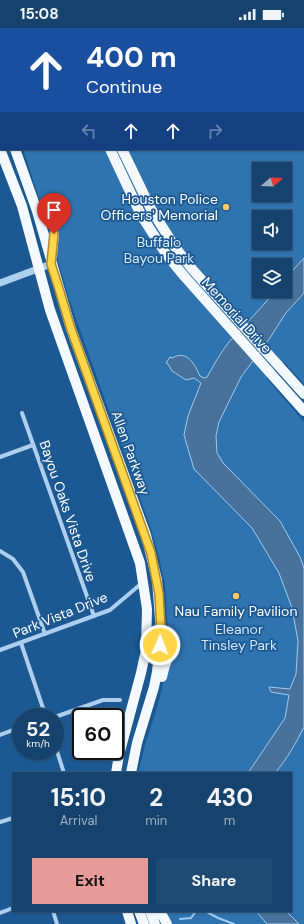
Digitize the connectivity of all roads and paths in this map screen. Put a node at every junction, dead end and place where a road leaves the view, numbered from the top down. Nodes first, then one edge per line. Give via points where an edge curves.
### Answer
1 (0, 150) edge
2 (15, 150) edge
3 (110, 150) edge
4 (122, 150) edge
5 (54, 234) dead end
6 (51, 264) junction
7 (38, 268) junction
8 (0, 283) edge
9 (304, 394) edge
10 (304, 412) edge
11 (22, 413) dead end
12 (33, 444) junction
13 (0, 457) edge
14 (0, 551) edge
15 (143, 581) junction
16 (94, 616) junction
17 (45, 634) junction
18 (20, 643) junction
19 (0, 650) edge
20 (170, 652) dead end
21 (120, 700) dead end
22 (43, 708) edge
23 (64, 714) edge
24 (141, 728) junction
25 (12, 730) edge
26 (0, 735) edge
27 (60, 760) edge
28 (64, 772) edge
29 (116, 772) edge
30 (131, 772) edge
31 (12, 818) edge
32 (0, 822) edge
33 (12, 908) edge
34 (53, 912) edge
35 (127, 912) edge
36 (138, 912) edge
37 (150, 912) edge
38 (161, 912) edge
39 (0, 913) edge
40 (57, 924) edge
41 (131, 924) edge
42 (144, 924) edge
43 (155, 924) edge
44 (167, 924) edge

1 - 7 main road, Allen Parkway via 22,206
2 - 6 main road, Allen Parkway via 37,211
3 - 10 main road, Memorial Drive via 131,195 154,235 184,276
4 - 9 main road, Memorial Drive via 163,230 193,270
5 - 6 main road
6 - 7 street
6 - 24 main road, Allen Parkway via 71,329 146,535 157,580 160,645 154,687
7 - 8 street
7 - 15 main road, Allen Parkway via 135,547
11 - 12 street, Bayou Oaks Vista Drive
12 - 13 street
12 - 16 street, Bayou Oaks Vista Drive
14 - 17 street via 13,559 23,572
15 - 16 street, Park Vista Drive via 110,610
15 - 29 main road, Allen Parkway via 147,622 144,663
16 - 17 street, Park Vista Drive
17 - 18 street, Park Vista Drive
18 - 19 street, Park Vista Drive
18 - 22 street
20 - 24 main road via 156,700
21 - 23 street via 103,700
24 - 30 main road, Allen Parkway
25 - 26 street
27 - 28 street
31 - 32 street
33 - 39 street
34 - 40 street
35 - 41 main road
36 - 42 main road
37 - 43 main road
38 - 44 main road

